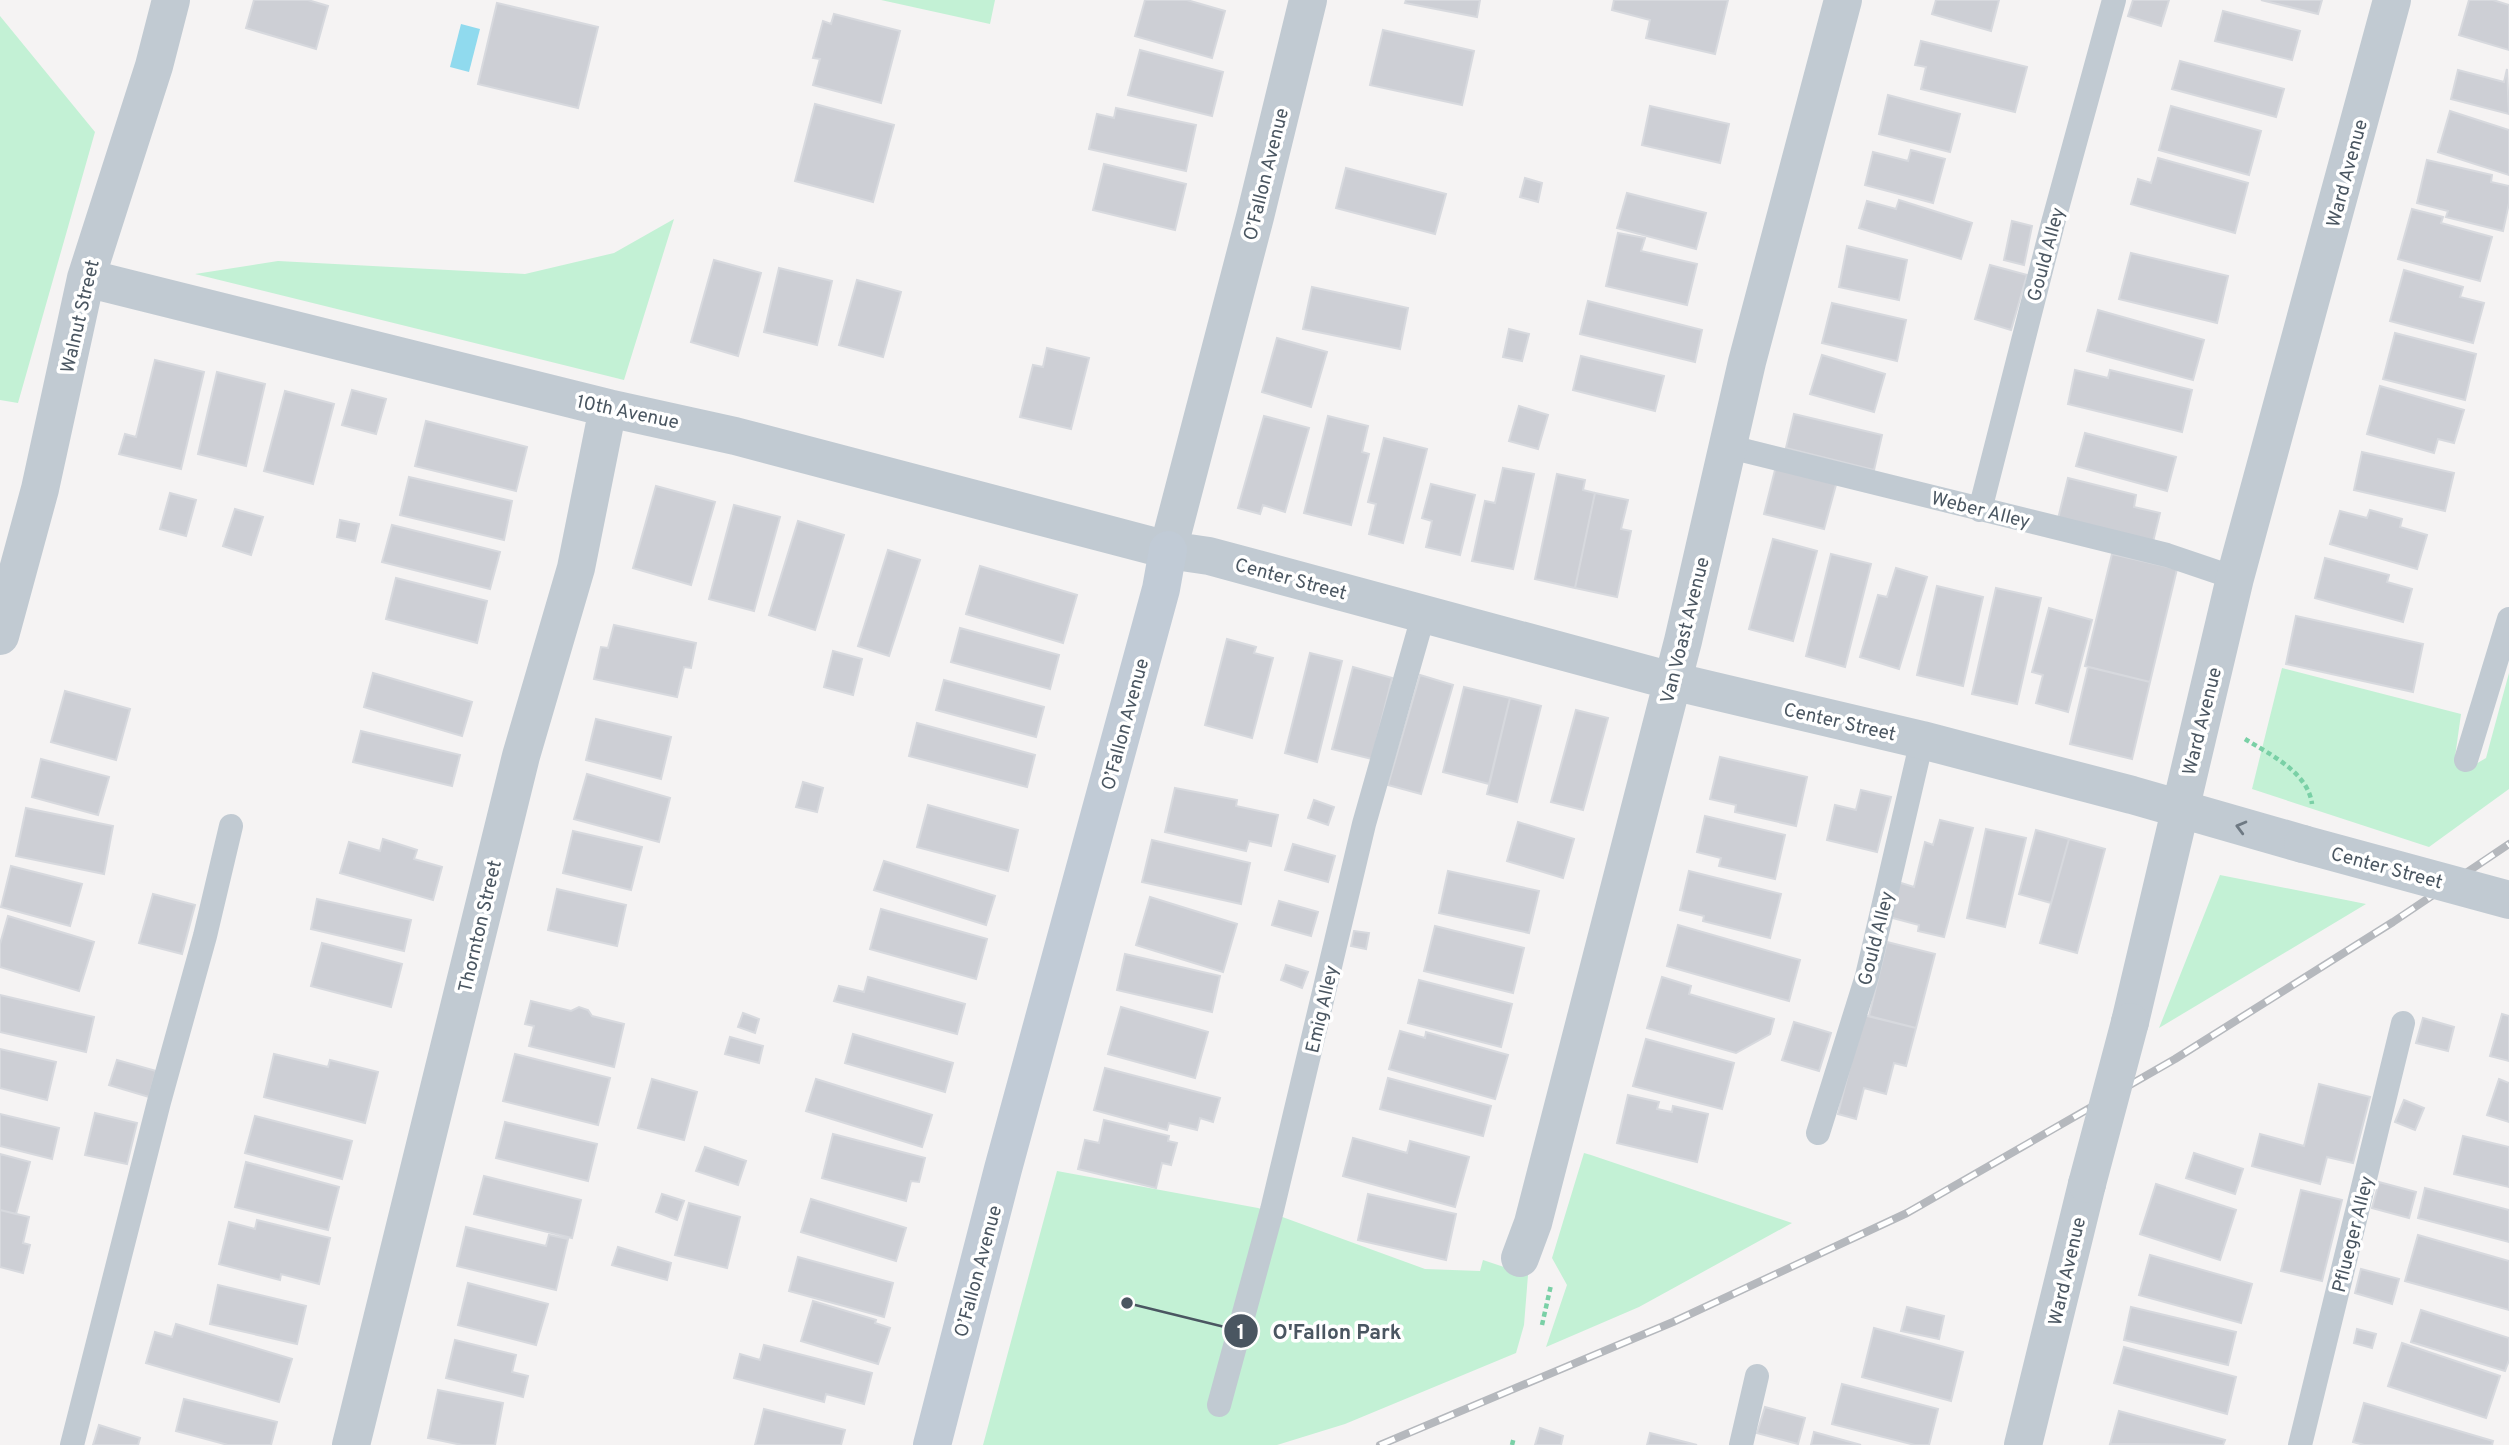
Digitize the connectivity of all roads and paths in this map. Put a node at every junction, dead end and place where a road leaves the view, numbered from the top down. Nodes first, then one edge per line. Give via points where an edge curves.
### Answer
1 (171, 0) edge
2 (1308, 0) edge
3 (1843, 0) edge
4 (2114, 0) edge
5 (2392, 0) edge
6 (86, 278) junction
7 (608, 408) junction
8 (1726, 446) junction
9 (1980, 510) junction
10 (1168, 550) junction
11 (2235, 578) junction
12 (1424, 613) junction
13 (2509, 619) edge
14 (0, 636) edge
15 (1672, 681) junction
16 (2245, 739) dead end
17 (1922, 740) junction
18 (2466, 760) dead end
19 (2313, 807) dead end
20 (2179, 810) junction
21 (231, 826) dead end
22 (2509, 900) edge
23 (2403, 1023) dead end
24 (1818, 1133) dead end
25 (1537, 1266) joint
26 (1542, 1325) dead end
27 (1757, 1376) dead end
28 (1219, 1405) dead end
29 (1514, 1437) dead end
30 (72, 1445) edge
31 (351, 1445) edge
32 (932, 1445) edge
33 (1511, 1445) edge
34 (1741, 1445) edge
35 (2023, 1445) edge
36 (2300, 1445) edge

1 - 6 street, Walnut Street
2 - 10 street, O’Fallon Avenue
3 - 8 street, Van Voast Avenue
4 - 9 lane, Gould Alley
5 - 11 street, Ward Avenue
6 - 7 street, 10th Avenue
6 - 14 street, Walnut Street via 40,489
7 - 10 street, 10th Avenue via 735,436
7 - 31 street, Thornton Street via 576,568 521,756
8 - 9 lane, Weber Alley
8 - 15 street, Van Voast Avenue
9 - 11 lane, Weber Alley via 2167,555
10 - 12 street, Center Street via 1209,556
10 - 32 street, O’Fallon Avenue
11 - 20 street, Ward Avenue
12 - 15 street, Center Street
12 - 28 lane, Emig Alley via 1364,824 1318,1026
13 - 18 lane
15 - 17 street, Center Street
15 - 25 street, Van Voast Avenue via 1534,1223
16 - 19 path via 2299,777
17 - 20 street, Center Street
17 - 24 lane, Gould Alley via 1867,976
22 -> 20 street, Center Street, bridge
20 - 35 street, Ward Avenue, bridge
21 - 30 lane
23 - 36 lane, Pflueger Alley
25 - 26 path
27 - 34 lane
29 - 33 path

